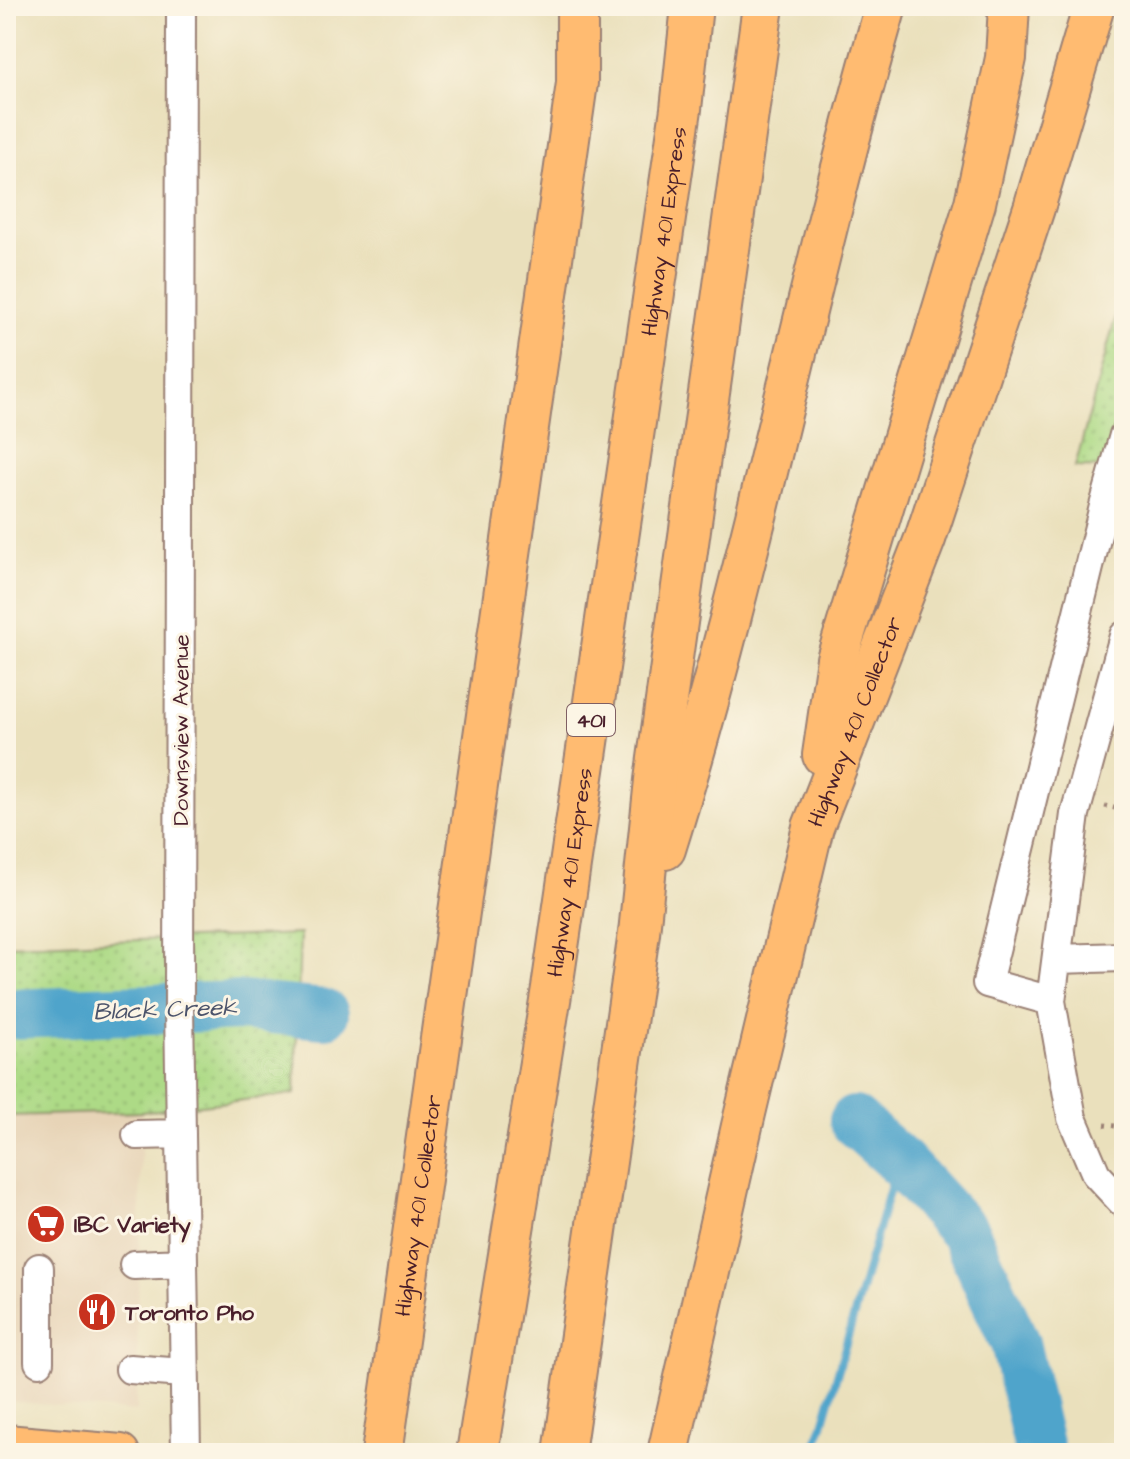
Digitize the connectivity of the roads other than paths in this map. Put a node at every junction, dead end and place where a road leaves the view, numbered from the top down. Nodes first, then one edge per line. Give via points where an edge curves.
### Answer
1 (181, 6) edge
2 (577, 6) edge
3 (604, 6) edge
4 (692, 6) edge
5 (763, 6) edge
6 (886, 6) edge
7 (1009, 6) edge
8 (1094, 6) edge
9 (577, 83) junction
10 (1124, 435) edge
11 (1114, 508) edge
12 (1124, 636) edge
13 (1119, 672) edge
14 (813, 827) junction
15 (639, 933) junction
16 (1121, 957) edge
17 (1057, 959) junction
18 (1051, 1001) junction
19 (181, 1134) junction
20 (137, 1135) dead end
21 (1124, 1204) edge
22 (183, 1263) junction
23 (134, 1265) dead end
24 (39, 1268) dead end
25 (39, 1362) dead end
26 (130, 1369) dead end
27 (184, 1373) junction
28 (567, 1439) edge
29 (383, 1440) edge
30 (6, 1443) edge
31 (478, 1443) edge
32 (121, 1453) edge
33 (186, 1453) edge
34 (668, 1453) edge

1 - 19 street, Downsview Avenue
2 - 9 highway, Highway 401 Collector
3 - 9 highway
4 - 31 highway, Highway 401 Express / 401 via 552,988
5 - 15 highway via 655,780
6 - 15 highway via 849,133 689,770
7 - 14 highway via 1006,58 975,203 837,659
8 - 14 highway, Highway 401 Collector via 925,539
9 - 29 highway, Highway 401 Collector
10 - 11 street
11 - 18 street via 987,983
12 - 13 street
13 - 17 street via 1075,814
14 - 34 highway, Highway 401 Collector
15 - 28 highway
16 - 17 street
17 - 18 street
18 - 21 street via 1072,1118 1096,1174
19 - 20 street
19 - 22 street, Downsview Avenue
22 - 23 street
22 - 27 street, Downsview Avenue
24 - 25 street
26 - 27 street
27 - 33 street, Downsview Avenue
30 - 32 main road

